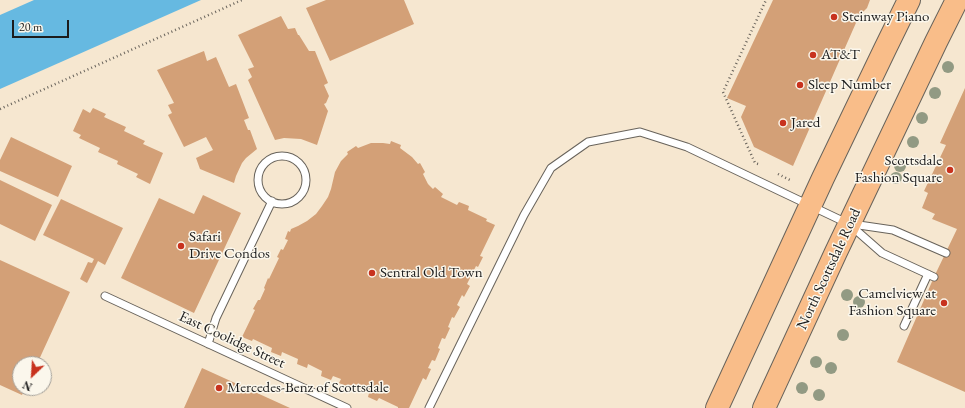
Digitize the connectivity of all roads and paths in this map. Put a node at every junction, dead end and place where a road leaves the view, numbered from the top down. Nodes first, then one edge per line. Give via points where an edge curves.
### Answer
1 (242, 0) edge
2 (766, 0) edge
3 (910, 0) edge
4 (957, 0) edge
5 (0, 109) edge
6 (761, 166) dead end
7 (774, 172) dead end
8 (792, 180) dead end
9 (272, 201) junction
10 (811, 206) junction
11 (850, 224) junction
12 (946, 253) dead end
13 (105, 296) dead end
14 (904, 326) dead end
15 (208, 344) junction
16 (347, 408) edge
17 (429, 408) edge
18 (717, 408) edge
19 (764, 408) edge

1 - 5 path
2 - 6 path via 723,92 755,163
3 - 10 main road
4 - 11 main road, North Scottsdale Road
7 - 8 path
9 - 9 lane via 278,204 293,202 303,192 307,178 305,170 295,159 280,156 266,162 261,168 258,182 260,190
9 - 15 lane via 216,318
10 - 11 lane
10 - 17 lane via 687,147 640,132 588,142 551,168 524,214
10 - 18 main road
11 - 12 lane via 893,230
11 - 14 lane via 882,253 931,276
11 - 19 main road, North Scottsdale Road
13 - 15 lane, East Coolidge Street
15 - 16 lane, East Coolidge Street

